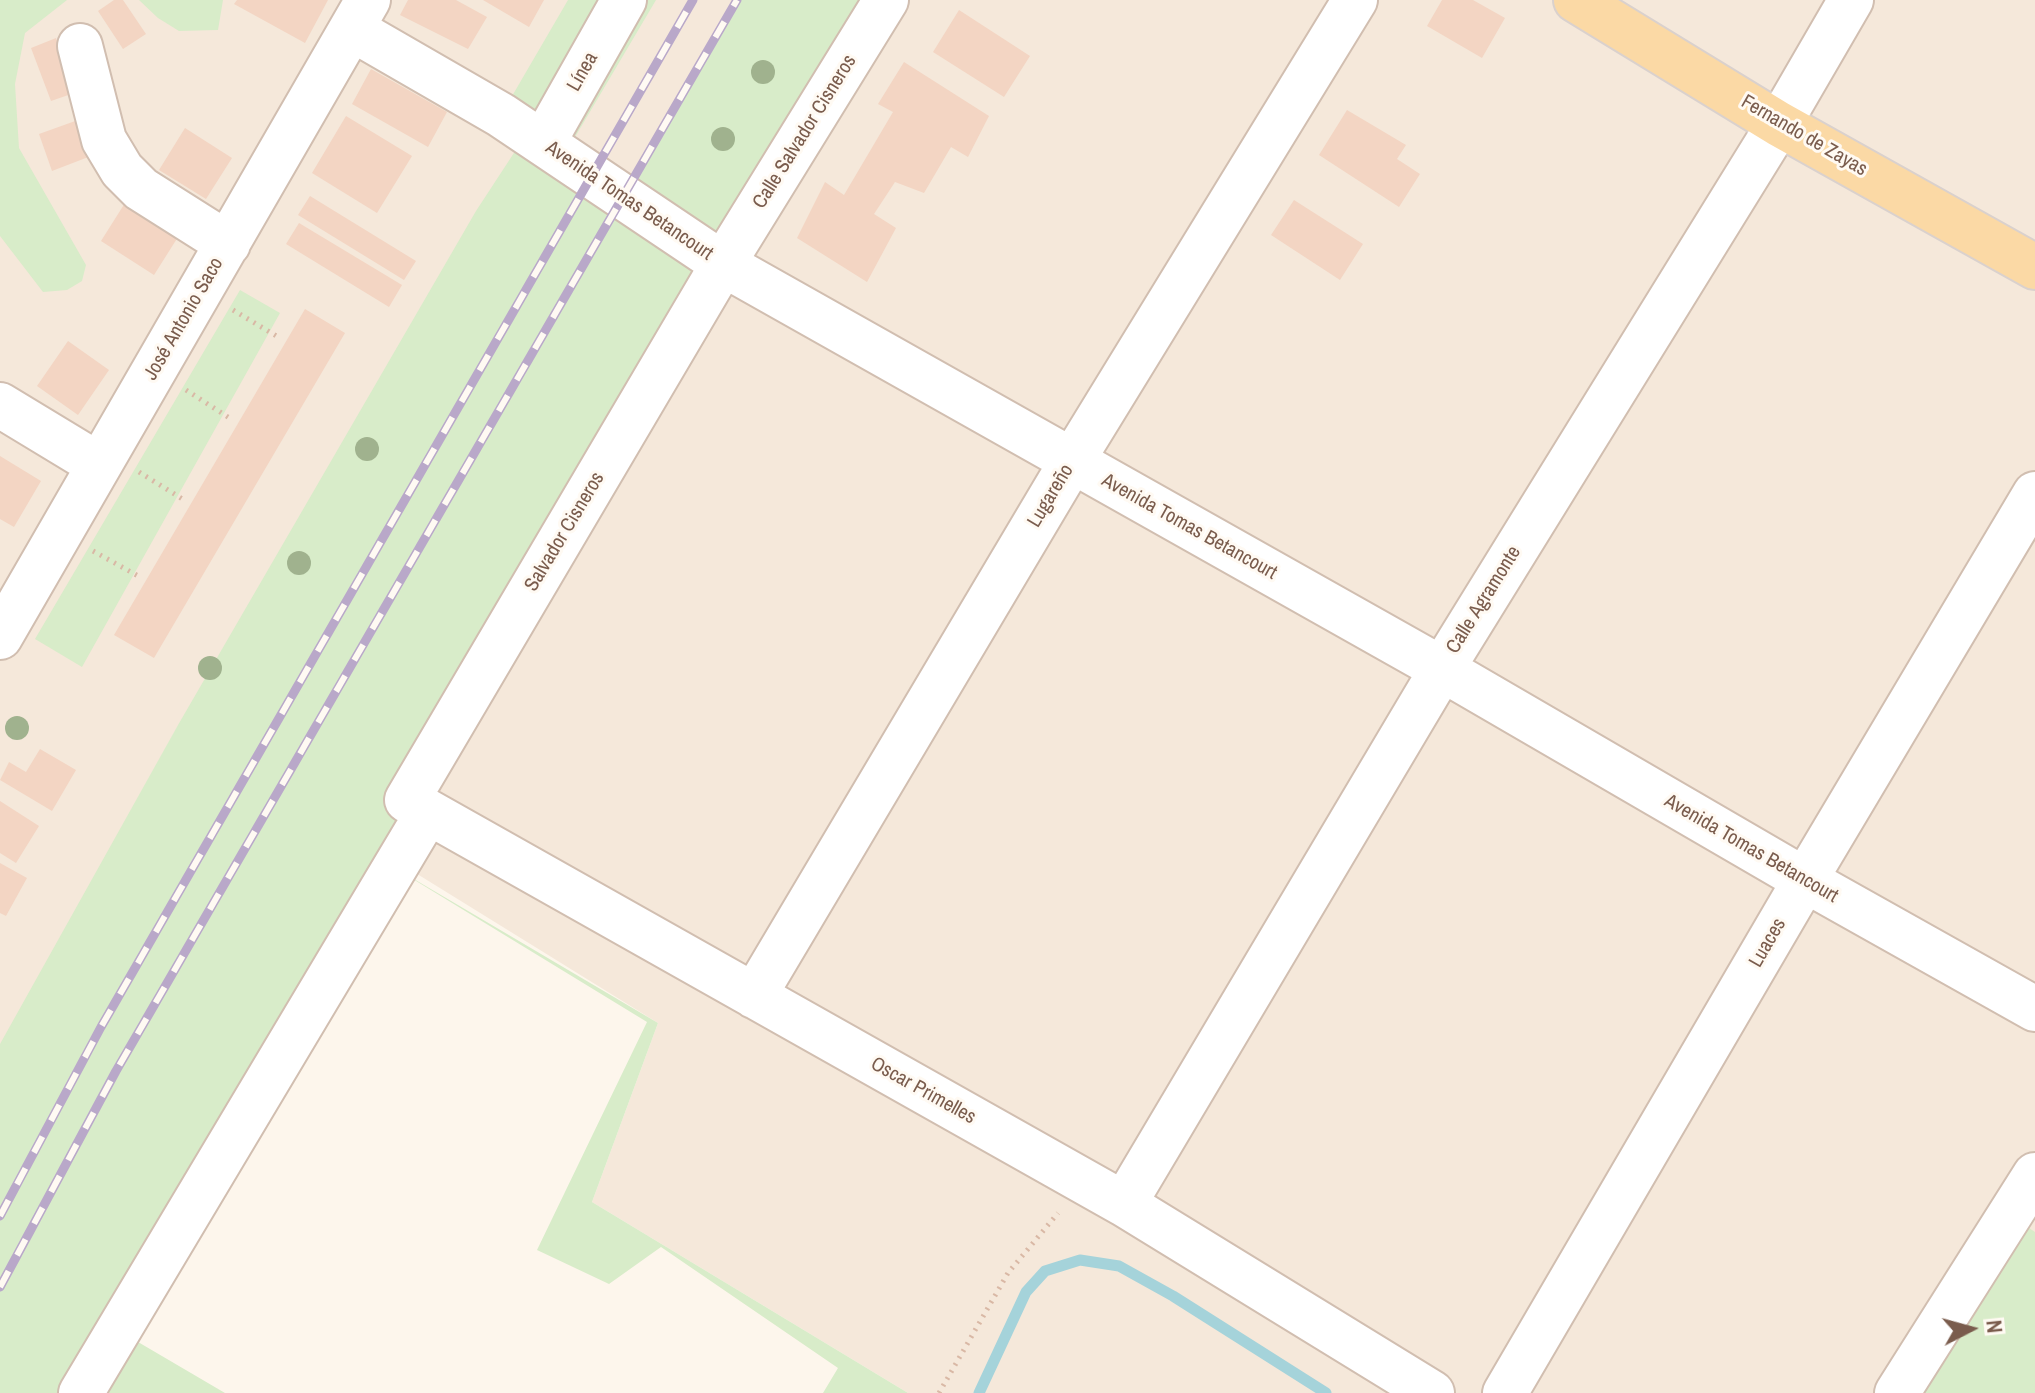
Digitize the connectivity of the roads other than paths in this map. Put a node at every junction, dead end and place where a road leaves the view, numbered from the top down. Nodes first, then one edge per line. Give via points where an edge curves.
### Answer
1 (624, 0) edge
2 (886, 0) edge
3 (1355, 0) edge
4 (1576, 0) edge
5 (1851, 0) edge
6 (360, 14) edge
7 (80, 46) dead end
8 (1779, 124) junction
9 (543, 143) junction
10 (228, 244) junction
11 (723, 264) junction
12 (2035, 267) edge
13 (0, 405) edge
14 (104, 458) junction
15 (1072, 461) junction
16 (2035, 494) edge
17 (0, 637) edge
18 (1442, 669) junction
19 (418, 806) junction
20 (1805, 880) junction
21 (754, 996) junction
22 (2035, 1009) edge
23 (2035, 1175) edge
24 (1124, 1204) junction
25 (1387, 1381) edge
26 (81, 1393) edge
27 (1432, 1393) edge
28 (1505, 1393) edge
29 (1897, 1393) edge

1 - 9 street, Línea
2 - 11 street, Calle Salvador Cisneros
3 - 15 street, Lugareño
4 - 8 main road, Fernando de Zayas
5 - 8 street, Calle Agramonte
6 - 9 street, Avenida Tomas Betancourt
6 - 10 street, José Antonio Saco
7 - 10 street via 104,140 122,170 141,189
8 - 12 main road, Fernando de Zayas
8 - 18 street, Calle Agramonte
9 - 11 street, Avenida Tomas Betancourt
10 - 14 street, José Antonio Saco
11 - 15 street, Avenida Tomas Betancourt
11 - 19 street, Salvador Cisneros
13 - 14 street
14 - 17 street, José Antonio Saco
15 - 18 street, Avenida Tomas Betancourt
15 - 21 street, Lugareño
16 - 20 street, Luaces
18 - 20 street, Avenida Tomas Betancourt
18 - 24 street, Calle Agramonte
19 - 21 street, Oscar Primelles
19 - 26 street, Salvador Cisneros
20 - 22 street, Avenida Tomas Betancourt
20 - 28 street, Luaces
21 - 24 street, Oscar Primelles
23 - 29 street
24 - 25 street, Oscar Primelles
25 - 27 street, Oscar Primelles

